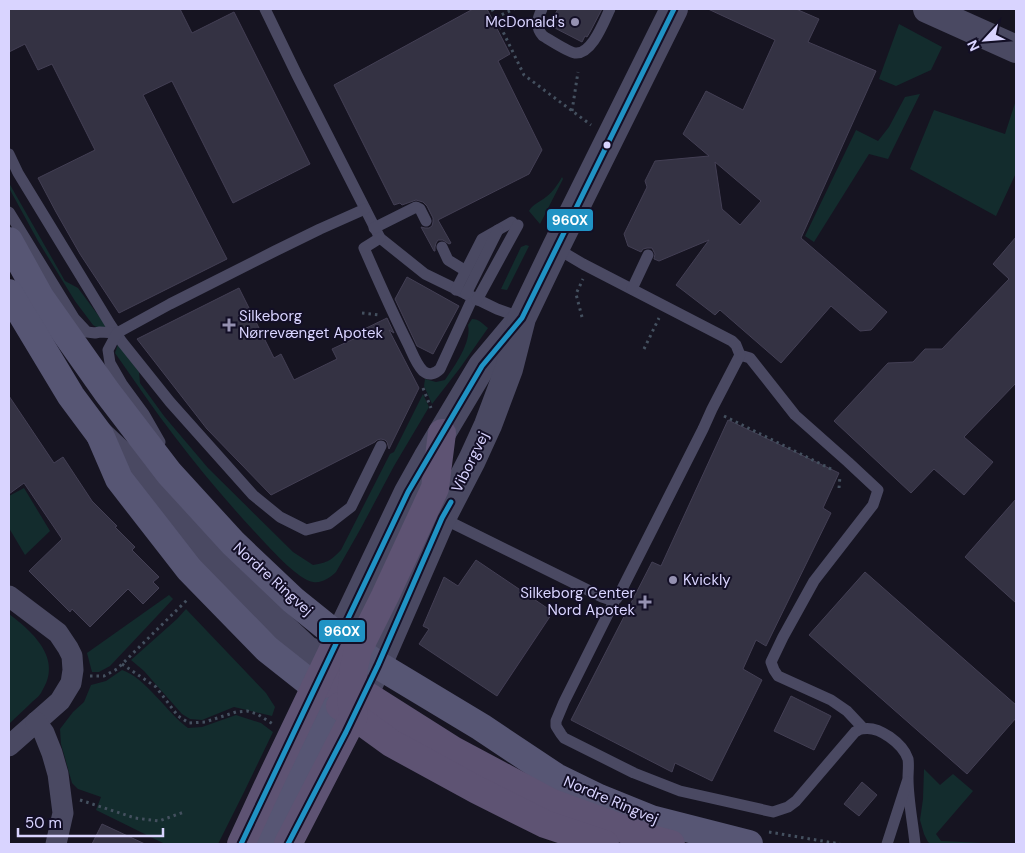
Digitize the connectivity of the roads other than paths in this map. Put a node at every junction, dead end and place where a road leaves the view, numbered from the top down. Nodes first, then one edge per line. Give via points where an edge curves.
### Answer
1 (265, 9) edge
2 (542, 9) edge
3 (610, 9) edge
4 (674, 9) edge
5 (927, 9) edge
6 (1015, 44) edge
7 (9, 154) edge
8 (365, 209) junction
9 (9, 212) edge
10 (426, 221) dead end
11 (498, 230) junction
12 (377, 233) junction
13 (9, 241) edge
14 (442, 247) dead end
15 (556, 247) junction
16 (648, 255) dead end
17 (466, 271) junction
18 (632, 289) junction
19 (9, 293) edge
20 (468, 295) junction
21 (522, 318) junction
22 (118, 334) junction
23 (740, 355) junction
24 (382, 446) dead end
25 (169, 473) junction
26 (442, 518) junction
27 (9, 596) edge
28 (614, 601) junction
29 (346, 676) junction
30 (36, 722) junction
31 (863, 728) junction
32 (9, 746) edge
33 (908, 778) junction
34 (56, 844) edge
35 (241, 844) edge
36 (263, 844) edge
37 (288, 844) edge
38 (605, 844) edge
39 (671, 844) edge
40 (749, 844) edge
41 (888, 844) edge
42 (915, 844) edge

1 - 8 lane
2 - 3 lane via 537,18 540,32 574,53 591,46
4 - 15 street, Viborgvej
5 - 6 street
7 - 22 lane
8 - 12 lane
8 - 22 lane via 170,304
9 - 22 lane via 74,318 87,332
10 - 12 lane via 416,207
11 - 17 lane via 482,239
11 - 20 lane
11 - 20 lane via 515,224
12 - 20 lane via 425,274
12 - 20 lane via 364,248 424,372 432,374 440,369
13 - 25 main road, Nordre Ringvej via 51,312
14 - 17 lane via 448,260
15 - 18 lane
15 - 21 street, Viborgvej
16 - 18 lane
17 - 20 lane
18 - 23 lane via 732,341
19 - 29 main road, Nordre Ringvej via 72,396 100,435 119,479 189,570 267,649
20 - 21 lane
21 - 26 street, Viborgvej via 509,369 488,425
21 - 29 street, Viborgvej via 482,366 408,492
22 - 24 lane via 170,402 253,495 280,517 306,530 329,524 351,507
22 - 25 lane via 108,350 110,363 162,445
23 - 28 lane
23 - 31 lane via 750,358 795,415 878,490 873,505 814,581 771,662 778,676 831,700
25 - 29 main road, Nordre Ringvej via 240,550 293,600
26 - 28 lane
26 - 29 street, Viborgvej
27 - 30 street via 58,633 68,648 72,666 72,683 60,702
28 - 31 lane via 556,720 564,738 589,751 680,790 773,812 796,802 855,732
29 - 35 main road, Viborgvej via 291,738
29 - 36 main road
29 - 37 main road, Viborgvej
29 - 38 main road, Nordre Ringvej via 391,743 545,824
29 - 39 main road via 453,750 552,803
29 - 40 main road, Nordre Ringvej via 481,728 556,777 591,794 651,818
30 - 32 street
30 - 34 street via 44,733 58,774 63,813
31 - 33 lane via 881,732 899,745 907,757
33 - 41 lane
33 - 42 lane

